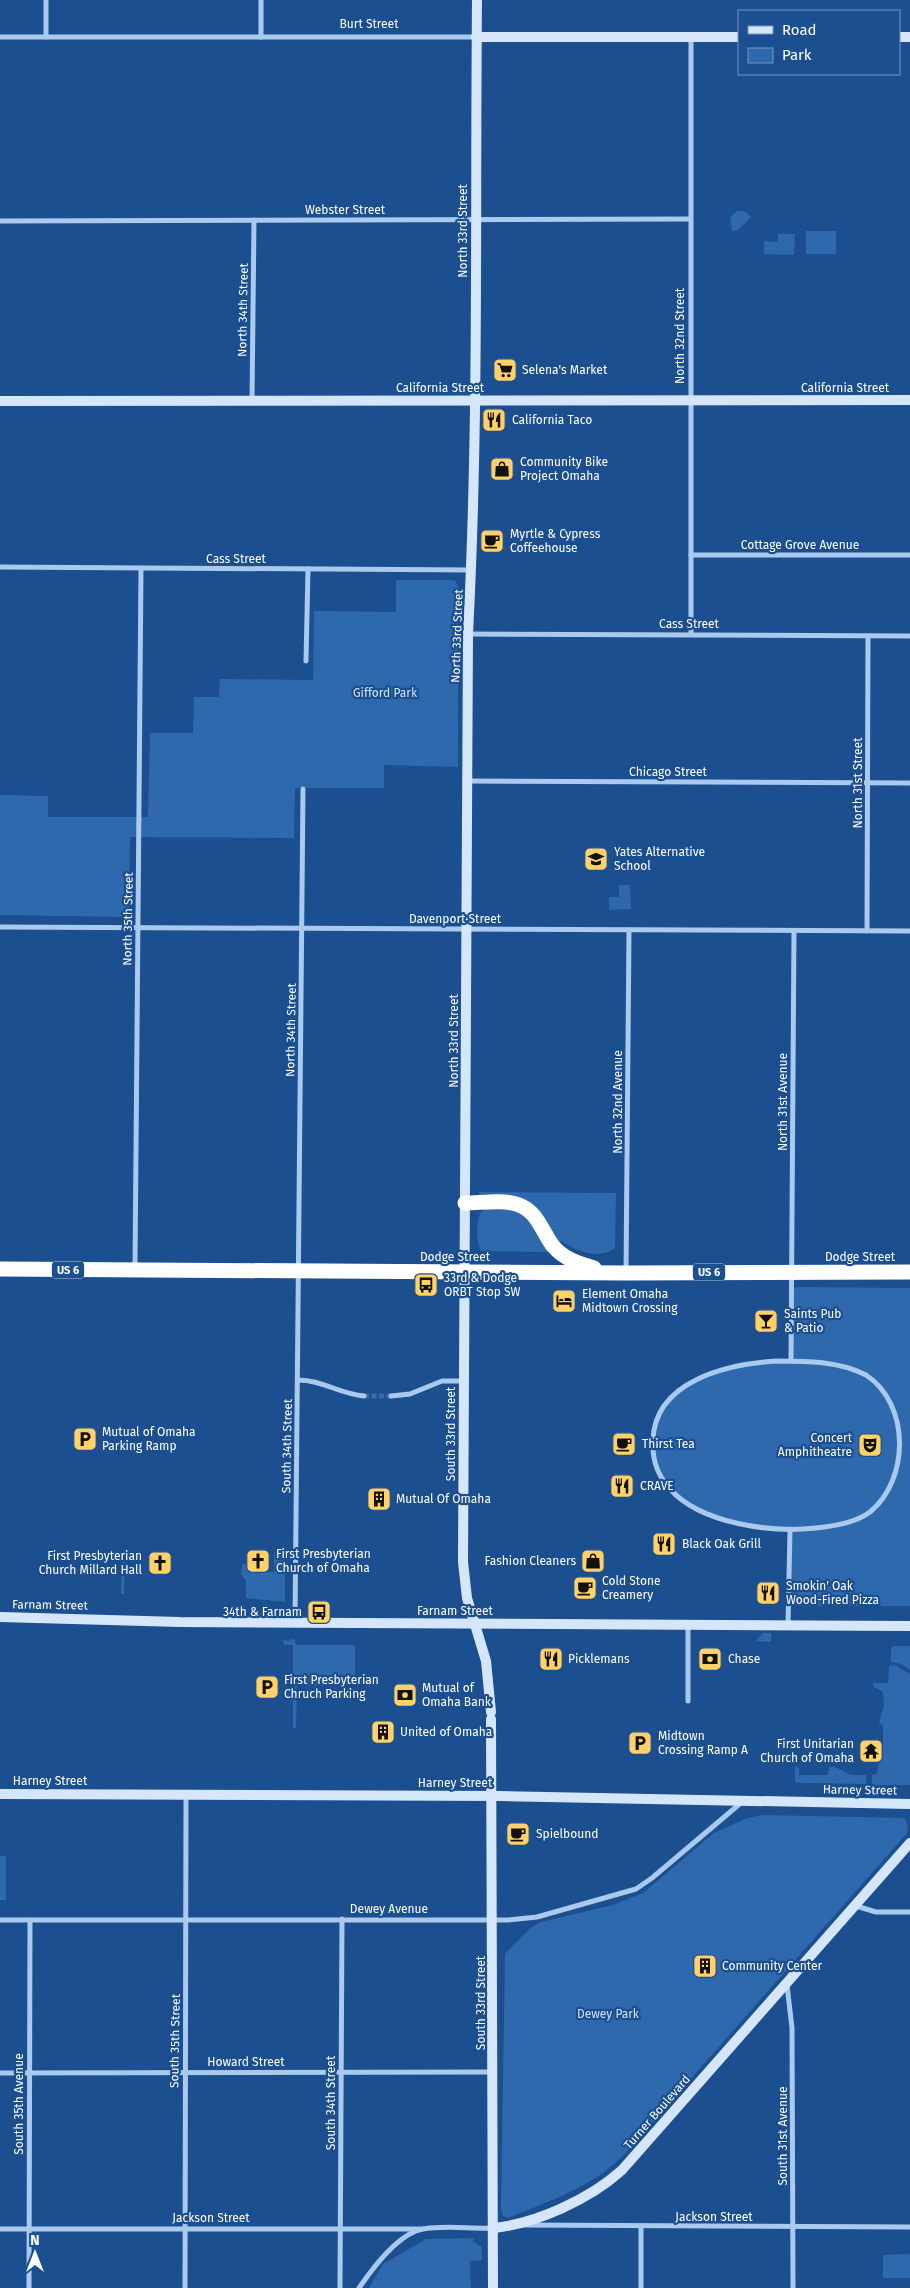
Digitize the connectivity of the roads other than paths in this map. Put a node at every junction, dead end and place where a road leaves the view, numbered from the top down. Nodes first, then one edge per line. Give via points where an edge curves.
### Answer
1 (46, 0) edge
2 (261, 0) edge
3 (477, 0) edge
4 (0, 37) edge
5 (46, 37) junction
6 (261, 37) junction
7 (476, 37) junction
8 (691, 37) junction
9 (738, 37) edge
10 (476, 219) junction
11 (690, 219) junction
12 (254, 220) junction
13 (0, 221) edge
14 (474, 400) junction
15 (690, 400) junction
16 (910, 400) edge
17 (0, 401) edge
18 (252, 401) junction
19 (910, 554) edge
20 (691, 555) junction
21 (0, 567) edge
22 (141, 568) junction
23 (308, 569) junction
24 (472, 570) junction
25 (468, 634) junction
26 (691, 634) junction
27 (868, 636) junction
28 (910, 636) edge
29 (306, 661) dead end
30 (468, 781) junction
31 (868, 784) junction
32 (910, 784) edge
33 (303, 789) dead end
34 (0, 927) edge
35 (138, 928) junction
36 (302, 928) junction
37 (467, 930) junction
38 (630, 931) junction
39 (794, 931) junction
40 (867, 931) junction
41 (910, 931) edge
42 (465, 1202) junction
43 (0, 1269) edge
44 (135, 1270) junction
45 (300, 1271) junction
46 (465, 1272) junction
47 (791, 1272) junction
48 (870, 1272) junction
49 (910, 1272) edge
50 (619, 1273) junction
51 (910, 1278) edge
52 (791, 1361) junction
53 (298, 1380) junction
54 (464, 1381) junction
55 (364, 1396) tunnel mouth
56 (391, 1396) tunnel mouth
57 (790, 1529) junction
58 (0, 1617) edge
59 (295, 1622) junction
60 (475, 1623) junction
61 (688, 1624) junction
62 (788, 1625) junction
63 (910, 1626) edge
64 (688, 1701) dead end
65 (0, 1794) edge
66 (186, 1795) junction
67 (492, 1796) junction
68 (742, 1801) junction
69 (910, 1804) edge
70 (910, 1843) edge
71 (856, 1906) junction
72 (910, 1912) edge
73 (186, 1919) junction
74 (342, 1919) junction
75 (493, 1919) junction
76 (0, 1920) edge
77 (30, 1920) junction
78 (787, 1984) junction
79 (342, 2071) junction
80 (184, 2072) junction
81 (493, 2072) junction
82 (0, 2073) edge
83 (29, 2073) junction
84 (517, 2225) junction
85 (641, 2227) junction
86 (793, 2227) junction
87 (910, 2227) edge
88 (184, 2228) junction
89 (341, 2228) junction
90 (493, 2228) junction
91 (0, 2229) edge
92 (29, 2229) junction
93 (422, 2229) junction
94 (29, 2288) edge
95 (185, 2288) edge
96 (340, 2288) edge
97 (359, 2288) edge
98 (493, 2288) edge
99 (641, 2288) edge
100 (793, 2288) edge

1 - 5 street
2 - 6 street
3 - 7 street, North 33rd Street
4 - 5 street, Burt Street
5 - 6 street, Burt Street
6 - 7 street, Burt Street
7 - 8 street, Burt Street
7 - 10 street, North 33rd Street
8 - 9 street, Burt Street
8 - 11 street, North 32nd Street
10 - 11 street, Webster Street
10 - 12 street, Webster Street
10 - 14 street, North 33rd Street
11 - 15 street, North 32nd Street
12 - 13 street, Webster Street
12 - 18 street, North 34th Street
14 - 15 street, California Street
14 - 18 street, California Street
14 - 24 street, North 33rd Street
15 - 16 street, California Street
15 - 20 street, North 32nd Street
17 - 18 street, California Street
19 - 20 street, Cottage Grove Avenue
20 - 26 street, North 32nd Street
21 - 22 street, Cass Street
22 - 23 street, Cass Street
22 - 35 street, North 35th Street
23 - 24 street, Cass Street
23 - 29 street
24 - 25 street, North 33rd Street
25 - 26 street, Cass Street
25 - 30 street, North 33rd Street
26 - 27 street, Cass Street
27 - 28 street, Cass Street
27 - 31 street, North 31st Street
30 - 31 street, Chicago Street
30 - 37 street, North 33rd Street
31 - 32 street, Chicago Street
31 - 40 street, North 31st Street
33 - 36 street, North 34th Street
34 - 35 street, Davenport Street
35 - 36 street, Davenport Street
35 - 44 street, North 35th Street
36 - 37 street, Davenport Street
36 - 45 street, North 34th Street
37 - 38 street, Davenport Street
37 - 42 street, North 33rd Street
38 - 39 street, Davenport Street
38 - 50 street, North 32nd Avenue
39 - 40 street, Davenport Street
39 - 47 street, North 31st Avenue
40 - 41 street, Davenport Street
42 - 46 street, North 33rd Street
42 - 50 highway via 507,1202 523,1207 537,1219 553,1246 567,1258
43 - 44 highway, Dodge Street / US 6
44 - 45 highway, Dodge Street / US 6
45 - 46 highway, Dodge Street / US 6
45 - 53 street, South 34th Street
46 - 50 highway, Dodge Street / US 6
46 - 54 street, South 33rd Street
47 - 48 highway, Dodge Street / US 6
47 - 50 highway, Dodge Street / US 6
47 - 52 street
48 - 49 highway, Dodge Street
48 - 51 highway, US 6
52 - 57 street via 844,1367 876,1382 899,1412 905,1448 902,1468 894,1485 871,1511 837,1525
52 - 57 street via 730,1368 690,1383 670,1398 661,1410 652,1444 663,1480 686,1503 732,1521
53 - 55 street
53 - 59 street, South 34th Street
54 - 56 street via 442,1382 410,1394
54 - 60 street, South 33rd Street via 463,1576
57 - 62 street
58 - 59 street, Farnam Street
59 - 60 street, Farnam Street
60 - 61 street, Farnam Street
60 - 67 street, South 33rd Street via 486,1661 492,1716
61 - 62 street, Farnam Street
61 - 64 street
62 - 63 street, Farnam Street
65 - 66 street, Harney Street
66 - 67 street, Harney Street
66 - 73 street, South 35th Street
67 - 68 street, Harney Street
67 - 75 street, South 33rd Street
68 - 69 street, Harney Street
68 - 75 street, Dewey Avenue via 636,1889 537,1917
70 - 71 street, Turner Boulevard
71 - 72 street via 876,1912
71 - 78 street, Turner Boulevard
73 - 74 street, Dewey Avenue
73 - 77 street, Dewey Avenue
73 - 80 street, South 35th Street
74 - 75 street, Dewey Avenue
74 - 79 street, South 34th Street
75 - 81 street, South 33rd Street
76 - 77 street, Dewey Avenue
77 - 83 street, South 35th Avenue
78 - 84 street, Turner Boulevard via 622,2170 579,2199
78 - 86 street, South 31st Avenue via 792,2028
79 - 80 street, Howard Street
79 - 81 street, Howard Street
79 - 89 street, South 34th Street
80 - 83 street, Howard Street
80 - 88 street, South 35th Street
81 - 90 street, South 33rd Street
82 - 83 street, Howard Street
83 - 92 street, South 35th Avenue
84 - 85 street, Jackson Street
84 - 90 street, Turner Boulevard
85 - 86 street, Jackson Street
85 - 99 street
86 - 87 street, Jackson Street
86 - 100 street, South 31st Avenue
88 - 89 street, Jackson Street
88 - 92 street, Jackson Street
88 - 95 street, South 35th Street
89 - 93 street, Jackson Street
89 - 96 street, South 34th Street
90 - 93 street, Turner Boulevard
90 - 98 street, South 33rd Street
91 - 92 street, Jackson Street
92 - 94 street, South 35th Avenue
93 - 97 street, Turner Boulevard via 404,2238 391,2250

